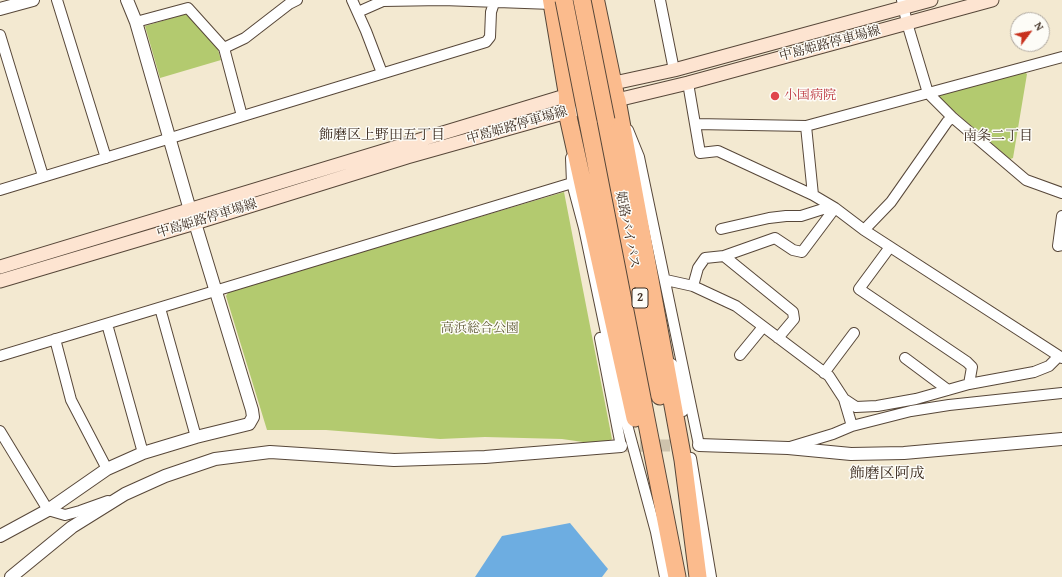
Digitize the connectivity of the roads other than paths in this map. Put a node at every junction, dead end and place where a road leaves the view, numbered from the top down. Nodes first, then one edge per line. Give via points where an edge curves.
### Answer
1 (33, 0) edge
2 (57, 0) edge
3 (126, 0) edge
4 (297, 0) edge
5 (352, 0) edge
6 (443, 0) edge
7 (582, 0) edge
8 (596, 0) edge
9 (660, 0) edge
10 (932, 0) edge
11 (992, 0) edge
12 (556, 1) edge
13 (494, 2) junction
14 (903, 4) edge
15 (0, 9) edge
16 (358, 12) junction
17 (136, 22) junction
18 (907, 23) junction
19 (0, 34) edge
20 (224, 48) junction
21 (1062, 57) edge
22 (674, 70) junction
23 (382, 73) junction
24 (612, 83) junction
25 (688, 83) junction
26 (928, 93) junction
27 (617, 100) junction
28 (567, 104) junction
29 (242, 116) junction
30 (952, 117) junction
31 (695, 124) junction
32 (806, 126) junction
33 (170, 139) junction
34 (106, 158) junction
35 (43, 176) junction
36 (572, 182) junction
37 (0, 190) edge
38 (1062, 192) edge
39 (813, 195) junction
40 (835, 208) junction
41 (190, 210) junction
42 (1062, 216) edge
43 (195, 223) junction
44 (584, 228) junction
45 (721, 229) dead end
46 (864, 230) junction
47 (1062, 245) edge
48 (890, 247) junction
49 (724, 256) junction
50 (0, 267) edge
51 (666, 280) junction
52 (0, 281) edge
53 (693, 286) junction
54 (216, 291) junction
55 (160, 308) junction
56 (107, 324) junction
57 (763, 327) junction
58 (849, 335) dead end
59 (617, 338) junction
60 (778, 338) junction
61 (55, 339) junction
62 (740, 355) dead end
63 (0, 356) edge
64 (1061, 357) edge
65 (905, 358) dead end
66 (824, 373) junction
67 (969, 384) junction
68 (948, 390) junction
69 (1062, 393) edge
70 (619, 395) junction
71 (844, 399) junction
72 (852, 426) junction
73 (0, 431) edge
74 (196, 437) junction
75 (1062, 439) edge
76 (699, 444) joint
77 (621, 446) joint
78 (788, 448) junction
79 (143, 453) junction
80 (107, 469) junction
81 (649, 475) junction
82 (685, 475) junction
83 (125, 494) junction
84 (48, 510) junction
85 (0, 536) edge
86 (11, 577) edge
87 (665, 577) edge
88 (677, 577) edge
89 (696, 577) edge
90 (711, 577) edge

1 - 15 street
2 - 34 street
3 - 17 street
4 - 20 street via 245,38
5 - 16 street
6 - 13 street
6 - 16 street via 383,1
7 - 82 highway, 姫路バイパス / 2, bridge
8 - 24 highway
9 - 22 street
10 - 14 main road, 中島姫路停車場線
11 - 18 main road, 中島姫路停車場線
12 - 13 street
12 - 28 highway
12 - 81 highway, 姫路バイパス / 2, bridge via 588,122
13 - 23 street via 490,37 486,42
14 - 18 street
14 - 22 main road, 中島姫路停車場線
16 - 23 street
17 - 20 street via 188,8
17 - 33 street
18 - 25 main road, 中島姫路停車場線
18 - 26 street
19 - 35 street
20 - 29 street
21 - 26 street
22 - 24 main road, 中島姫路停車場線
23 - 29 street
24 - 27 highway
24 - 28 main road, 中島姫路停車場線
25 - 27 main road, 中島姫路停車場線
25 - 31 street
26 - 30 street
26 - 32 street
27 - 28 main road, 中島姫路停車場線
27 - 51 street via 639,157
27 - 82 highway
28 - 36 street
28 - 41 main road, 中島姫路停車場線
28 - 43 main road, 中島姫路停車場線 via 408,157
28 - 59 highway
29 - 33 street
30 - 38 street via 1026,180
30 - 46 street via 890,202
31 - 32 street
31 - 39 street via 700,153 718,151
32 - 39 street
33 - 34 street
33 - 41 street
34 - 35 street
35 - 37 street
36 - 44 street
36 - 54 street
39 - 40 street
40 - 45 street via 801,216 769,218
40 - 46 street
40 - 49 street via 802,252 793,250 775,238
41 - 43 street
41 - 50 main road, 中島姫路停車場線
42 - 47 street via 1058,246
43 - 52 main road, 中島姫路停車場線
43 - 54 street
44 - 70 street
44 - 77 street via 585,249
46 - 48 street
48 - 64 street
48 - 67 street via 859,290 967,362 972,367
49 - 53 street via 705,258 698,268
49 - 60 street via 793,312 794,319
51 - 53 street
51 - 76 street
53 - 57 street via 736,306
54 - 55 street
54 - 74 street via 253,418 249,424
55 - 56 street
55 - 74 street
56 - 61 street
56 - 79 street
57 - 60 street
57 - 62 street
58 - 66 street
59 - 70 highway
59 - 81 highway
60 - 66 street
61 - 63 street
61 - 80 street via 71,400
64 - 67 street via 1049,366 1034,372
65 - 68 street
66 - 71 street via 829,376
67 - 68 street
68 - 71 street via 877,406 856,407
69 - 72 street via 949,405 911,411
70 - 81 street
71 - 72 street
72 - 78 street
73 - 84 street
74 - 79 street
75 - 78 street via 904,453 851,454
76 - 78 street
77 - 83 street via 485,457 394,460 270,452 215,459 165,476
79 - 80 street
80 - 84 street
81 - 87 street
81 - 88 highway via 670,542
82 - 89 highway
82 - 90 street
83 - 84 street via 65,515
83 - 86 street via 72,527
84 - 85 street

